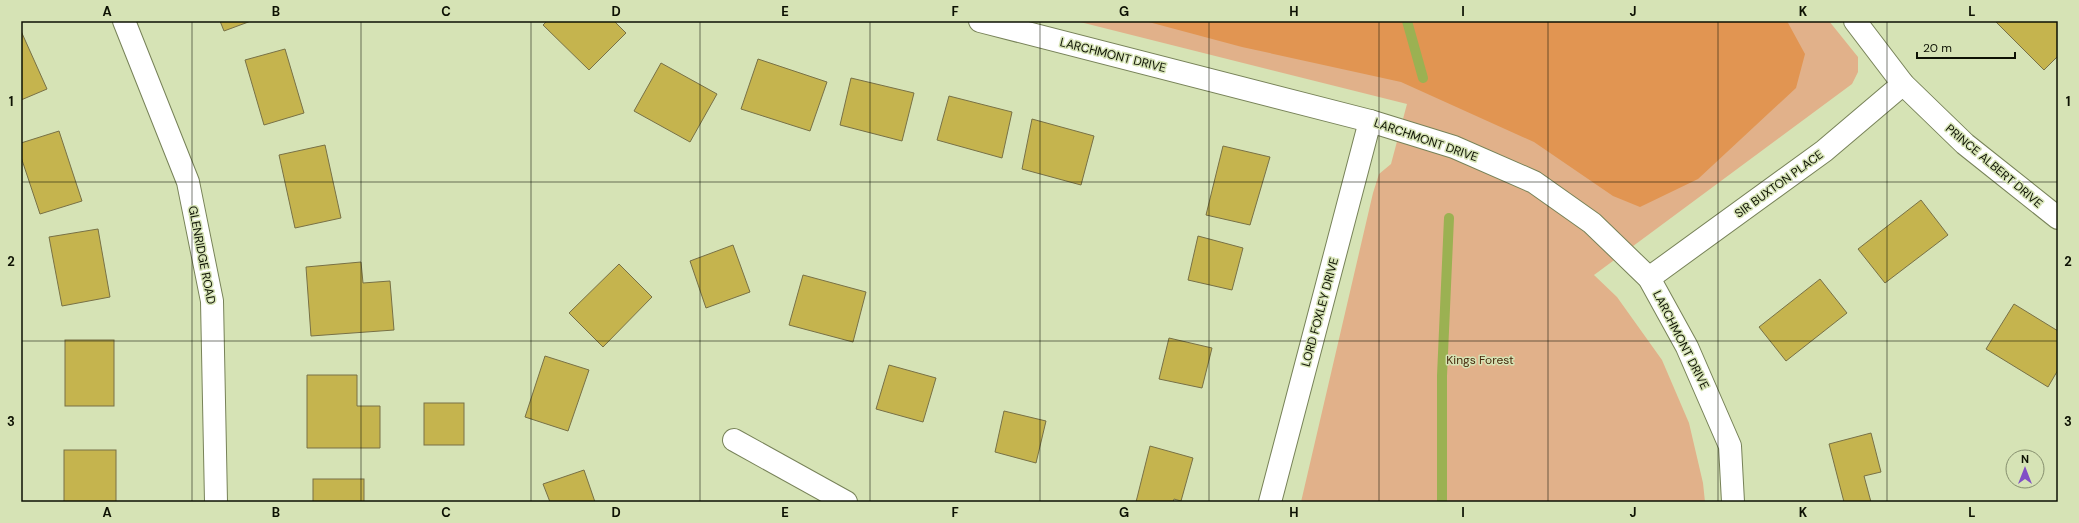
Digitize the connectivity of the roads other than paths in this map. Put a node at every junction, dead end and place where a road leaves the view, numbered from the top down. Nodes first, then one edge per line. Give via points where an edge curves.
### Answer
1 (124, 21) edge
2 (980, 21) edge
3 (1855, 21) edge
4 (1904, 84) junction
5 (1370, 121) junction
6 (2058, 218) edge
7 (1649, 278) junction
8 (734, 440) dead end
9 (216, 502) edge
10 (846, 502) edge
11 (1270, 502) edge
12 (1733, 502) edge

1 - 9 street, GLENRIDGE ROAD via 188,182 212,301
2 - 5 street, LARCHMONT DRIVE
3 - 4 street, PRINCE ALBERT DRIVE
4 - 6 street, PRINCE ALBERT DRIVE via 1964,144
4 - 7 street, SIR BUXTON PLACE via 1824,151
5 - 7 street, LARCHMONT DRIVE via 1454,147 1534,182 1592,223
5 - 11 street, LORD FOXLEY DRIVE
7 - 12 street, LARCHMONT DRIVE via 1687,347 1730,446
8 - 10 street

